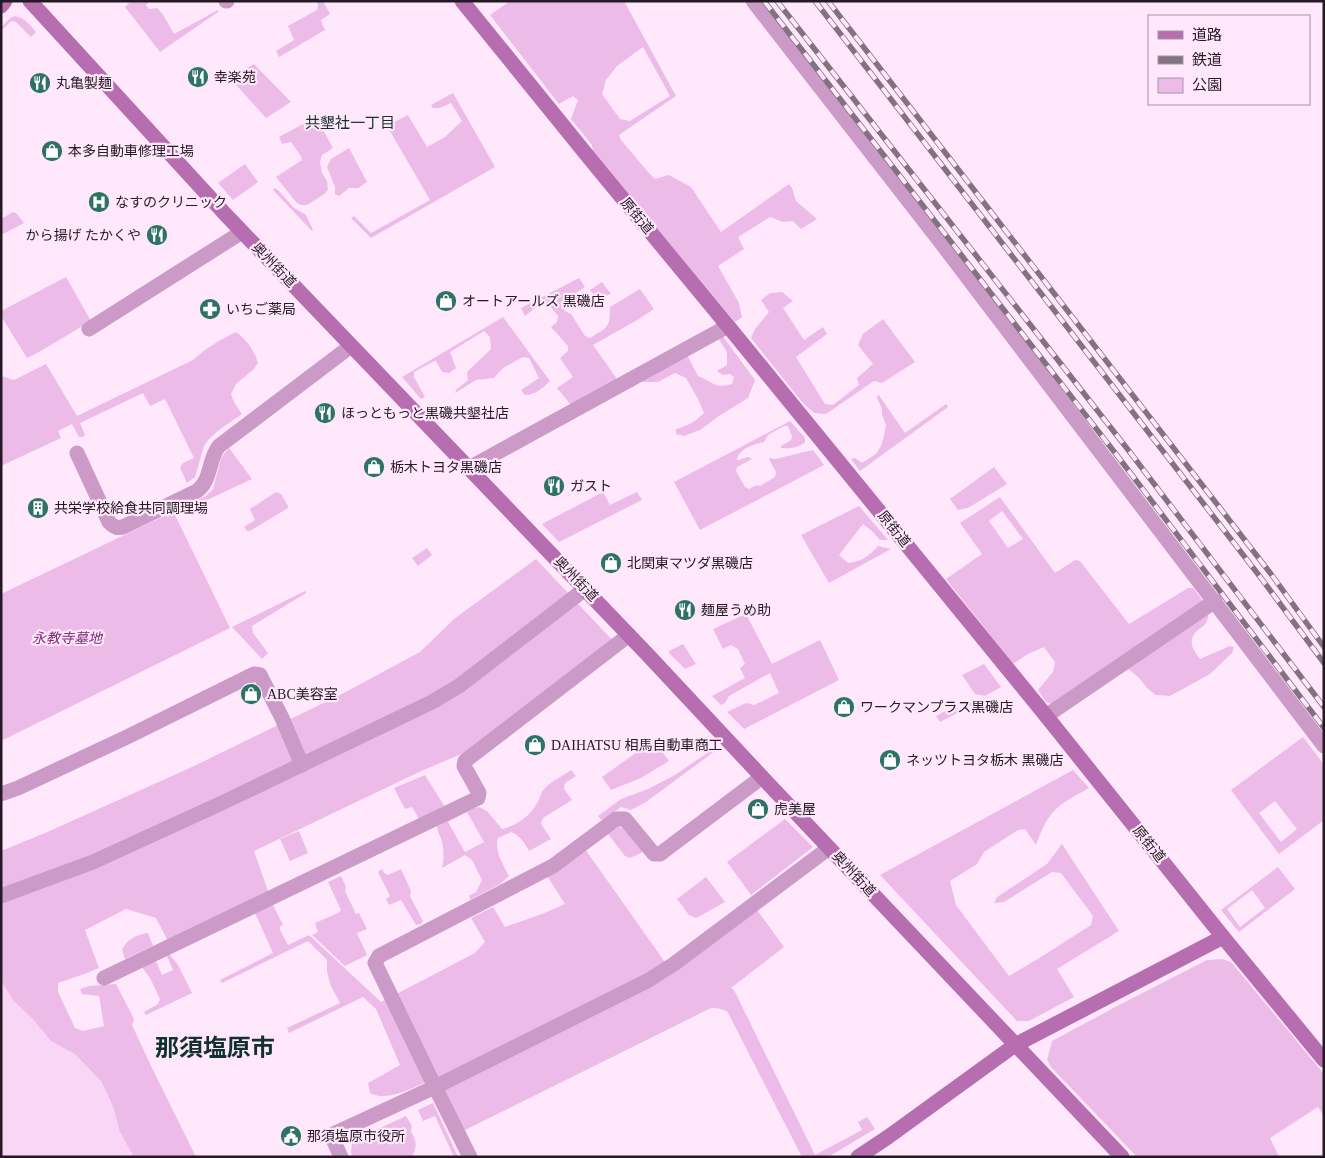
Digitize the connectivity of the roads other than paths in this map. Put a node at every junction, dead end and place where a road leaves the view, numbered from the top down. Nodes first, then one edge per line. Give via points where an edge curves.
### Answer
1 (5, 1) edge
2 (30, 1) edge
3 (462, 1) edge
4 (753, 1) edge
5 (1, 6) edge
6 (242, 232) junction
7 (728, 326) junction
8 (89, 329) dead end
9 (351, 346) junction
10 (77, 453) dead end
11 (469, 468) junction
12 (585, 589) junction
13 (1215, 602) junction
14 (629, 635) junction
15 (1046, 716) junction
16 (1324, 746) edge
17 (302, 765) junction
18 (762, 777) junction
19 (1, 794) edge
20 (829, 848) junction
21 (1, 896) edge
22 (1223, 937) junction
23 (104, 978) dead end
24 (1015, 1045) junction
25 (1324, 1060) edge
26 (435, 1087) junction
27 (341, 1157) edge
28 (470, 1157) edge
29 (858, 1157) edge
30 (1122, 1157) edge

1 - 5 street
2 - 6 street, 奥州街道
3 - 7 street, 原街道
4 - 13 street
6 - 8 street
6 - 9 street, 奥州街道
7 - 11 street
7 - 15 street, 原街道
9 - 10 street via 219,446 202,488 125,526 114,527 109,522
9 - 11 street, 奥州街道
11 - 12 street, 奥州街道
12 - 14 street, 奥州街道
12 - 17 street via 459,686
13 - 15 street
13 - 16 street
14 - 18 street, 奥州街道
14 - 23 street via 465,761 464,766 479,793 478,798
15 - 22 street, 原街道
17 - 19 street via 260,675 254,674 128,738
17 - 21 street via 93,862
18 - 20 street, 奥州街道
18 - 26 street via 660,854 654,854 625,819 616,819 553,866 379,956 375,963
20 - 24 street, 奥州街道
20 - 26 street via 647,981
22 - 24 street
22 - 25 street, 原街道
24 - 29 street
24 - 30 street, 奥州街道
26 - 27 street via 331,1134
26 - 28 street

